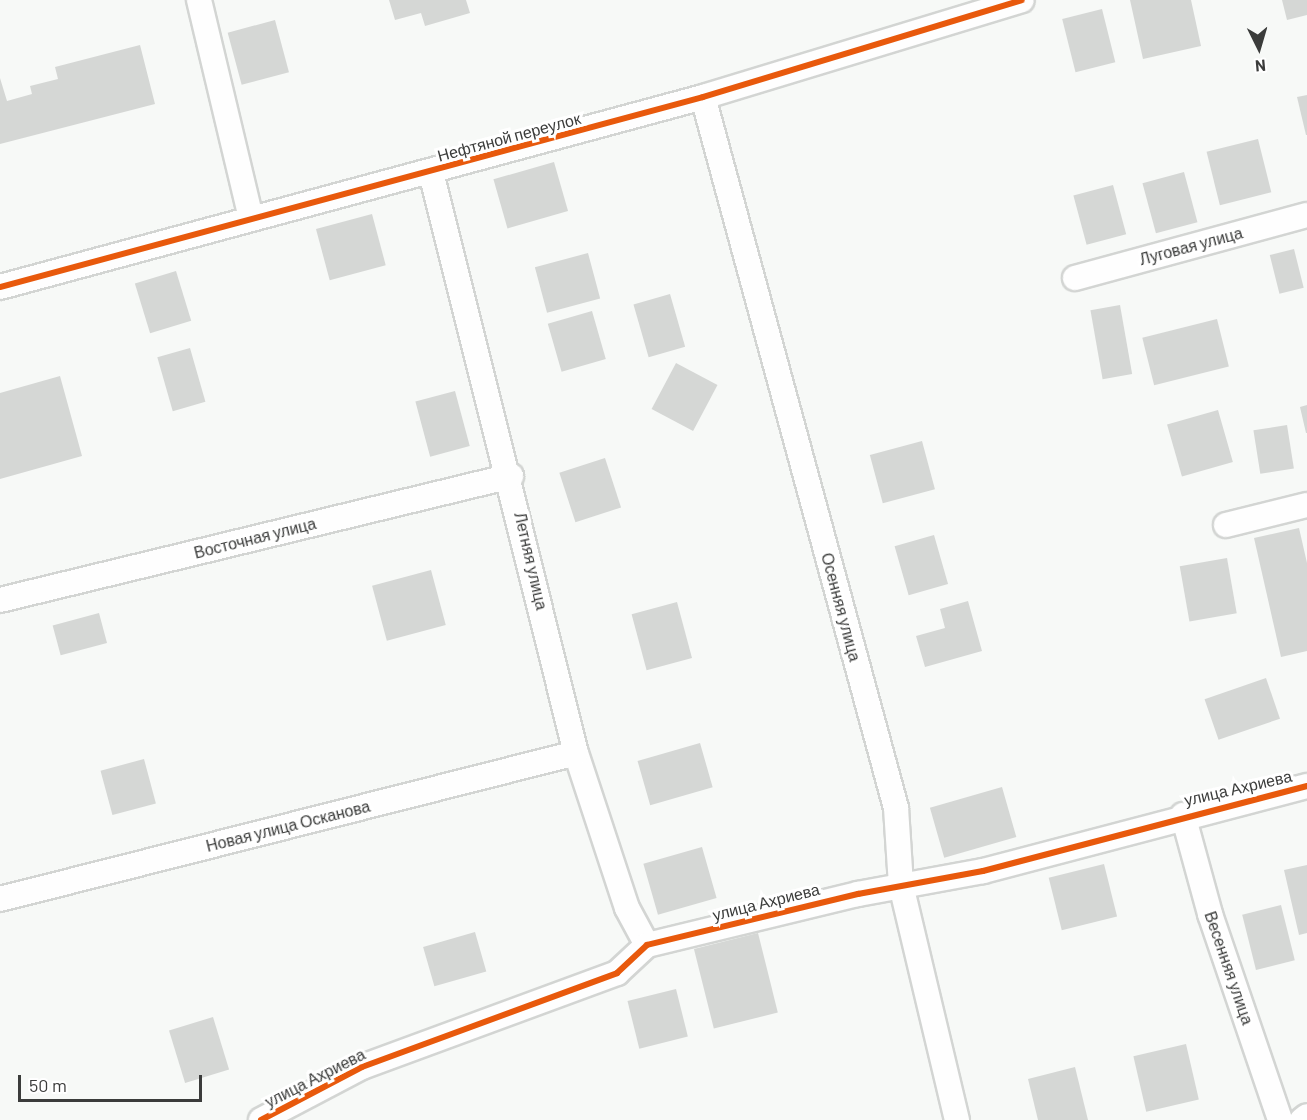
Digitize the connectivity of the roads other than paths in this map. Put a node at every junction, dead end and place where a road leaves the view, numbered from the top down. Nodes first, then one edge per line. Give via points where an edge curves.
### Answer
1 (199, 0) edge
2 (1022, 0) edge
3 (703, 98) junction
4 (431, 172) junction
5 (1307, 215) edge
6 (251, 219) junction
7 (1075, 278) dead end
8 (0, 287) edge
9 (511, 476) junction
10 (1307, 505) edge
11 (1226, 525) dead end
12 (0, 600) edge
13 (576, 753) junction
14 (1307, 786) edge
15 (1183, 815) junction
16 (901, 885) junction
17 (0, 899) edge
18 (647, 945) junction
19 (1307, 1116) edge
20 (261, 1120) edge
21 (957, 1120) edge
22 (1280, 1120) edge
23 (1302, 1120) edge

1 - 6 street
2 - 3 street, Нефтяной переулок
3 - 4 street, Нефтяной переулок
3 - 16 street, Осенняя улица via 896,808
4 - 6 street, Нефтяной переулок
4 - 9 street, Летняя улица
5 - 7 street, Луговая улица
6 - 8 street, Нефтяной переулок
9 - 12 street, Восточная улица
9 - 13 street, Летняя улица
10 - 11 street
13 - 17 street, Новая улица Осканова
13 - 18 street, Летняя улица via 627,908
14 - 15 street, улица Ахриева
15 - 16 street, улица Ахриева via 983,872
15 - 22 street, Весенняя улица via 1210,914
16 - 18 street, улица Ахриева
16 - 21 street, Осенняя улица
18 - 20 street, улица Ахриева via 617,973 362,1067
19 - 23 street

